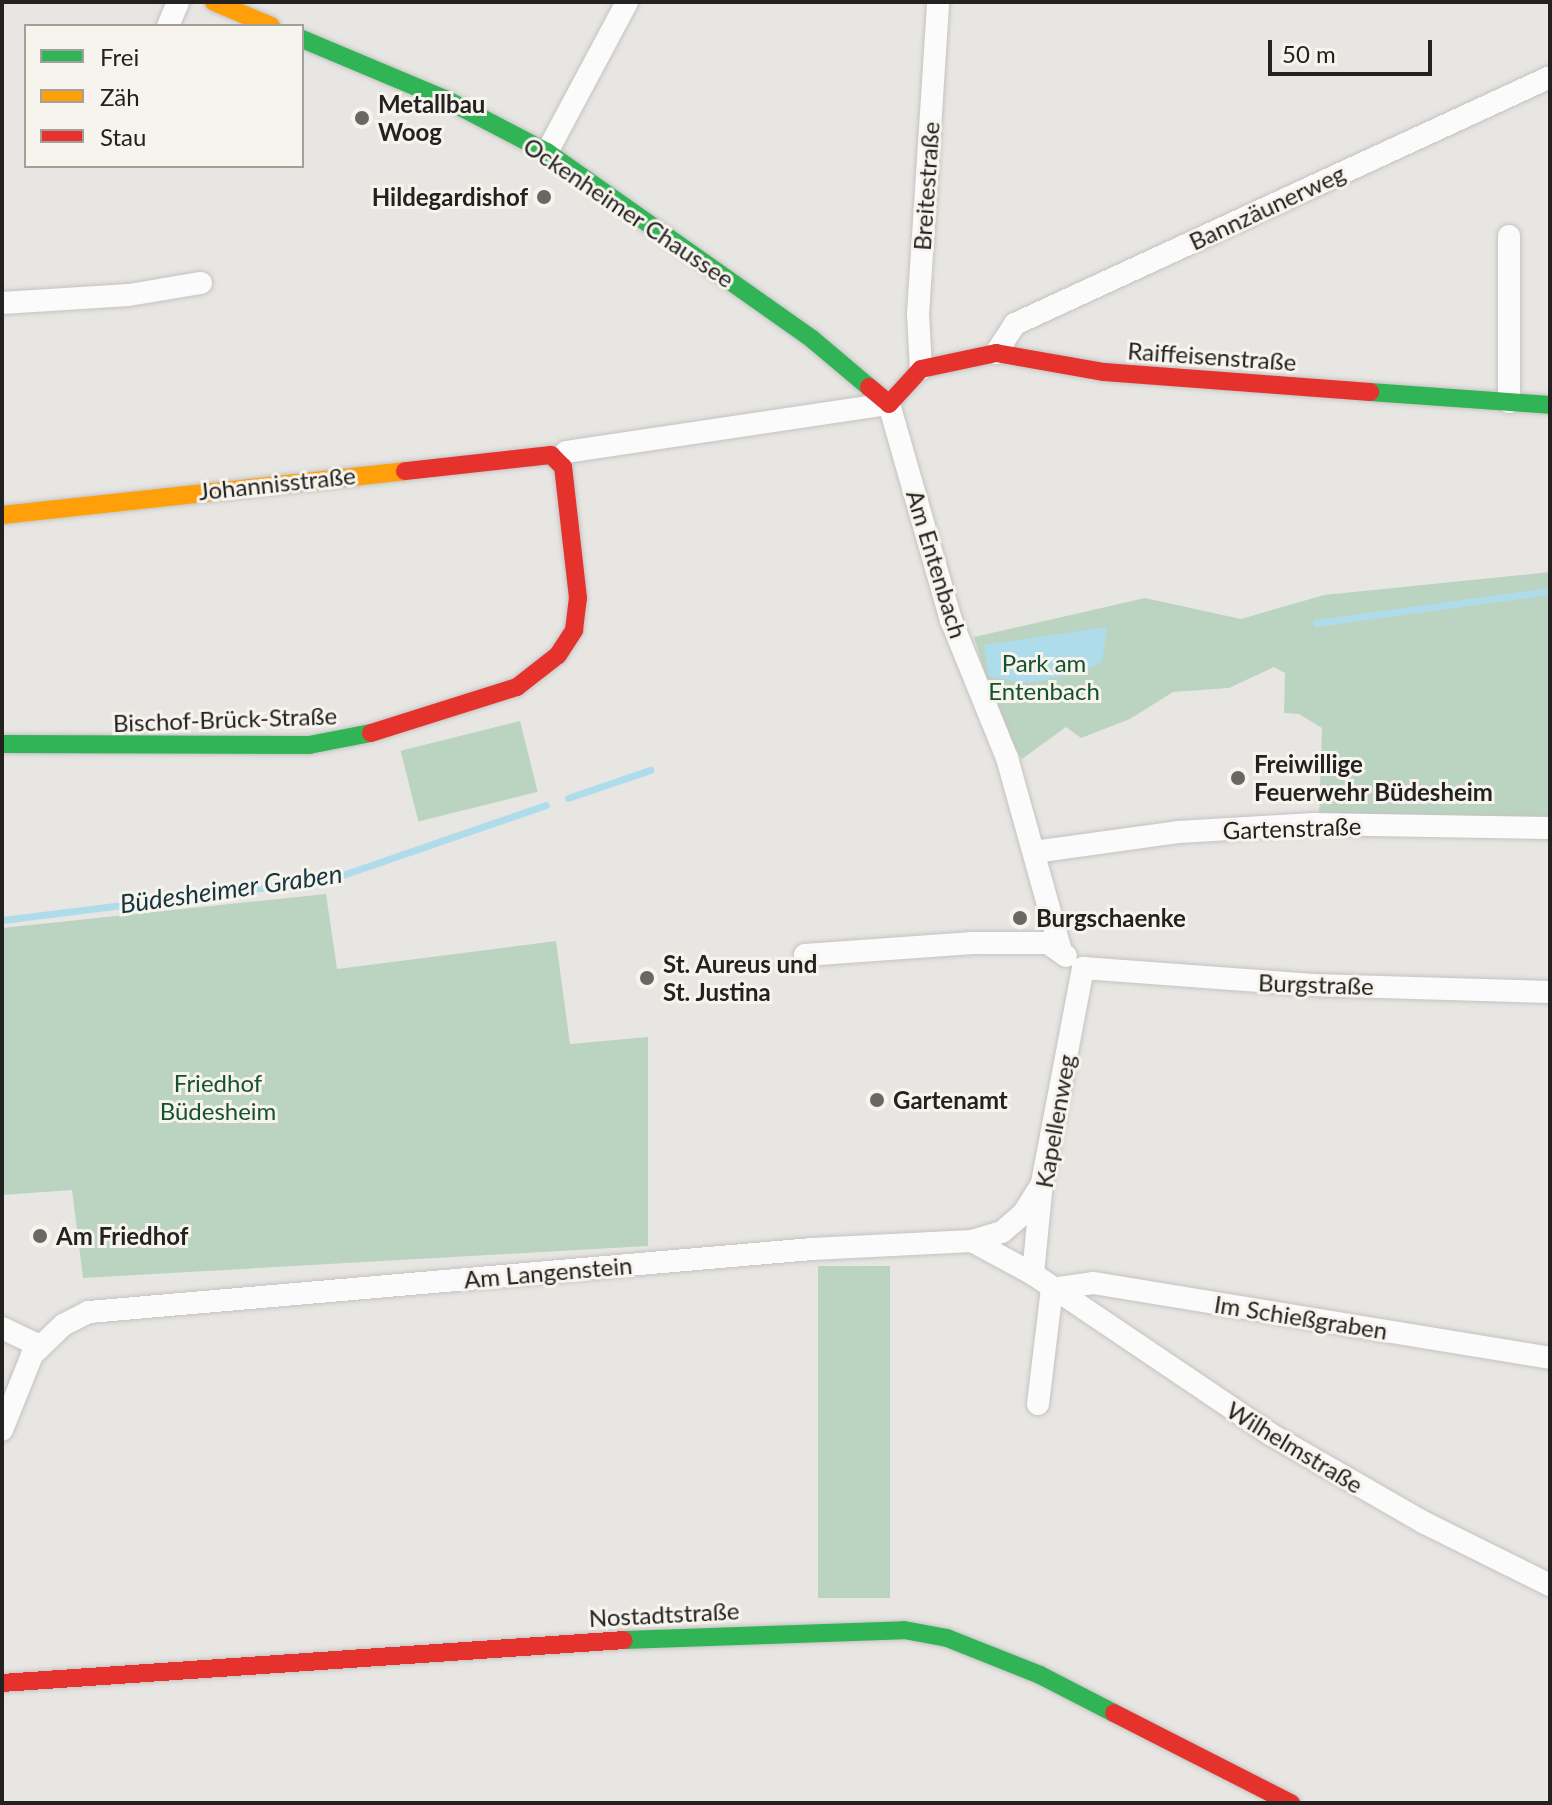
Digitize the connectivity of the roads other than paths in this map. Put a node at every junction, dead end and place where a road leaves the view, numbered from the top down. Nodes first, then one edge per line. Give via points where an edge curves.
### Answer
1 (178, 2) edge
2 (214, 2) edge
3 (627, 2) edge
4 (938, 2) edge
5 (169, 24) edge
6 (266, 24) edge
7 (304, 40) edge
8 (1550, 77) edge
9 (547, 152) junction
10 (1509, 236) dead end
11 (201, 283) dead end
12 (2, 303) edge
13 (996, 353) junction
14 (921, 369) junction
15 (1509, 402) junction
16 (889, 404) junction
17 (1550, 405) edge
18 (559, 454) junction
19 (2, 515) edge
20 (2, 744) edge
21 (1550, 828) edge
22 (1034, 852) junction
23 (1061, 952) junction
24 (805, 955) dead end
25 (1083, 968) junction
26 (1550, 992) edge
27 (1042, 1183) junction
28 (972, 1241) junction
29 (1033, 1274) junction
30 (1052, 1289) junction
31 (2, 1328) edge
32 (40, 1346) junction
33 (1550, 1358) edge
34 (1038, 1404) dead end
35 (2, 1430) edge
36 (1550, 1585) edge
37 (2, 1683) edge
38 (1291, 1803) edge

1 - 5 street
2 - 6 street
3 - 9 street
4 - 14 street, Breitestraße via 918,314
7 - 9 street, Ockenheimer Chaussee via 445,99
8 - 13 street, Bannzäunerweg via 1015,324
9 - 16 street, Ockenheimer Chaussee via 800,330
10 - 15 street
11 - 12 street via 129,295
13 - 14 street, Raiffeisenstraße
13 - 15 street, Raiffeisenstraße via 1104,372
14 - 16 street
15 - 17 street, Raiffeisenstraße
16 - 18 street, Johannisstraße
16 - 22 street, Am Entenbach via 951,620 1007,758
18 - 19 street, Johannisstraße
18 - 20 street, Bischof-Brück-Straße via 576,561 574,630 558,655 517,687 359,737 309,745
21 - 22 street, Gartenstraße via 1314,824 1178,832
22 - 23 street, Am Entenbach
23 - 24 street via 1048,943 973,943
23 - 25 street
25 - 26 street, Burgstraße via 1313,985
25 - 27 street, Kapellenweg
27 - 28 street, Am Langenstein via 1023,1214 1002,1232
27 - 29 street, Kapellenweg
28 - 29 street, Wilhelmstraße
28 - 32 street, Am Langenstein via 812,1249 122,1306 89,1312
29 - 30 street, Wilhelmstraße
30 - 33 street, Im Schießgraben via 1093,1283
30 - 34 street
30 - 36 street, Wilhelmstraße via 1270,1434 1423,1522
31 - 32 street
32 - 35 street, Am Langenstein via 16,1387
37 - 38 street, Nostadtstraße via 613,1640 904,1630 947,1638 1040,1675

